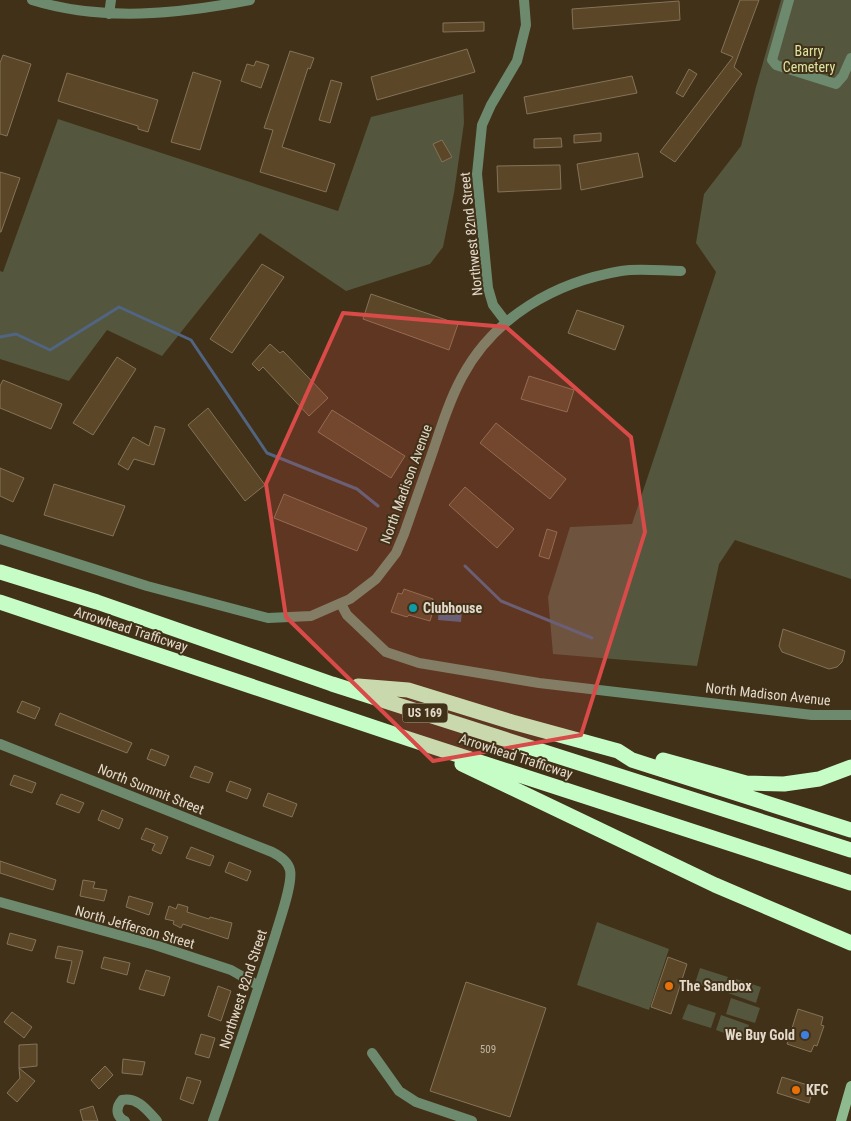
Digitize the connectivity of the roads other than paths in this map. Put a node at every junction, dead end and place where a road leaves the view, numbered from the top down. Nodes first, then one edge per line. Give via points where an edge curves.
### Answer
1 (32, 0) edge
2 (111, 0) edge
3 (250, 0) edge
4 (524, 0) edge
5 (789, 0) edge
6 (109, 14) junction
7 (851, 58) edge
8 (681, 272) dead end
9 (506, 322) junction
10 (0, 539) edge
11 (0, 572) edge
12 (0, 602) edge
13 (341, 604) junction
14 (332, 684) junction
15 (851, 715) edge
16 (409, 739) junction
17 (0, 744) edge
18 (618, 751) junction
19 (851, 767) edge
20 (851, 830) edge
21 (851, 850) edge
22 (289, 865) joint
23 (851, 883) edge
24 (0, 902) edge
25 (851, 943) edge
26 (259, 986) junction
27 (372, 1053) dead end
28 (851, 1086) edge
29 (125, 1121) edge
30 (157, 1121) edge
31 (213, 1121) edge
32 (472, 1121) edge
33 (841, 1121) edge

1 - 6 street
2 - 6 street
3 - 6 street via 170,12
4 - 9 street, Northwest 82nd Street via 524,40 517,61 482,125 477,174 488,288 493,305
5 - 7 street via 772,60 776,65 836,84 844,76
8 - 9 street, North Madison Avenue via 622,270 574,282 538,298
9 - 13 street, North Madison Avenue via 484,345 462,378 396,553 376,579
10 - 13 street, North Madison Avenue via 147,586 268,618 311,616
11 - 14 highway, Arrowhead Trafficway / US 169 via 97,602
12 - 16 highway, Arrowhead Trafficway / US 169
13 - 15 street, North Madison Avenue via 347,615 386,652 419,663 514,680 812,715
14 - 18 highway via 408,690
14 - 21 highway, Arrowhead Trafficway / US 169
16 - 23 highway, Arrowhead Trafficway / US 169
16 - 25 highway via 715,885
17 - 22 street, North Summit Street via 272,852
18 - 19 highway via 635,752 746,783 784,784 819,779
18 - 20 highway via 632,760
22 - 26 street, Northwest 82nd Street via 290,883
24 - 26 street, North Jefferson Street via 155,945 231,970
26 - 31 street, Northwest 82nd Street
27 - 32 street via 399,1091 416,1102
28 - 33 main road
29 - 30 street via 121,1119 118,1106 122,1100 130,1098 140,1103

